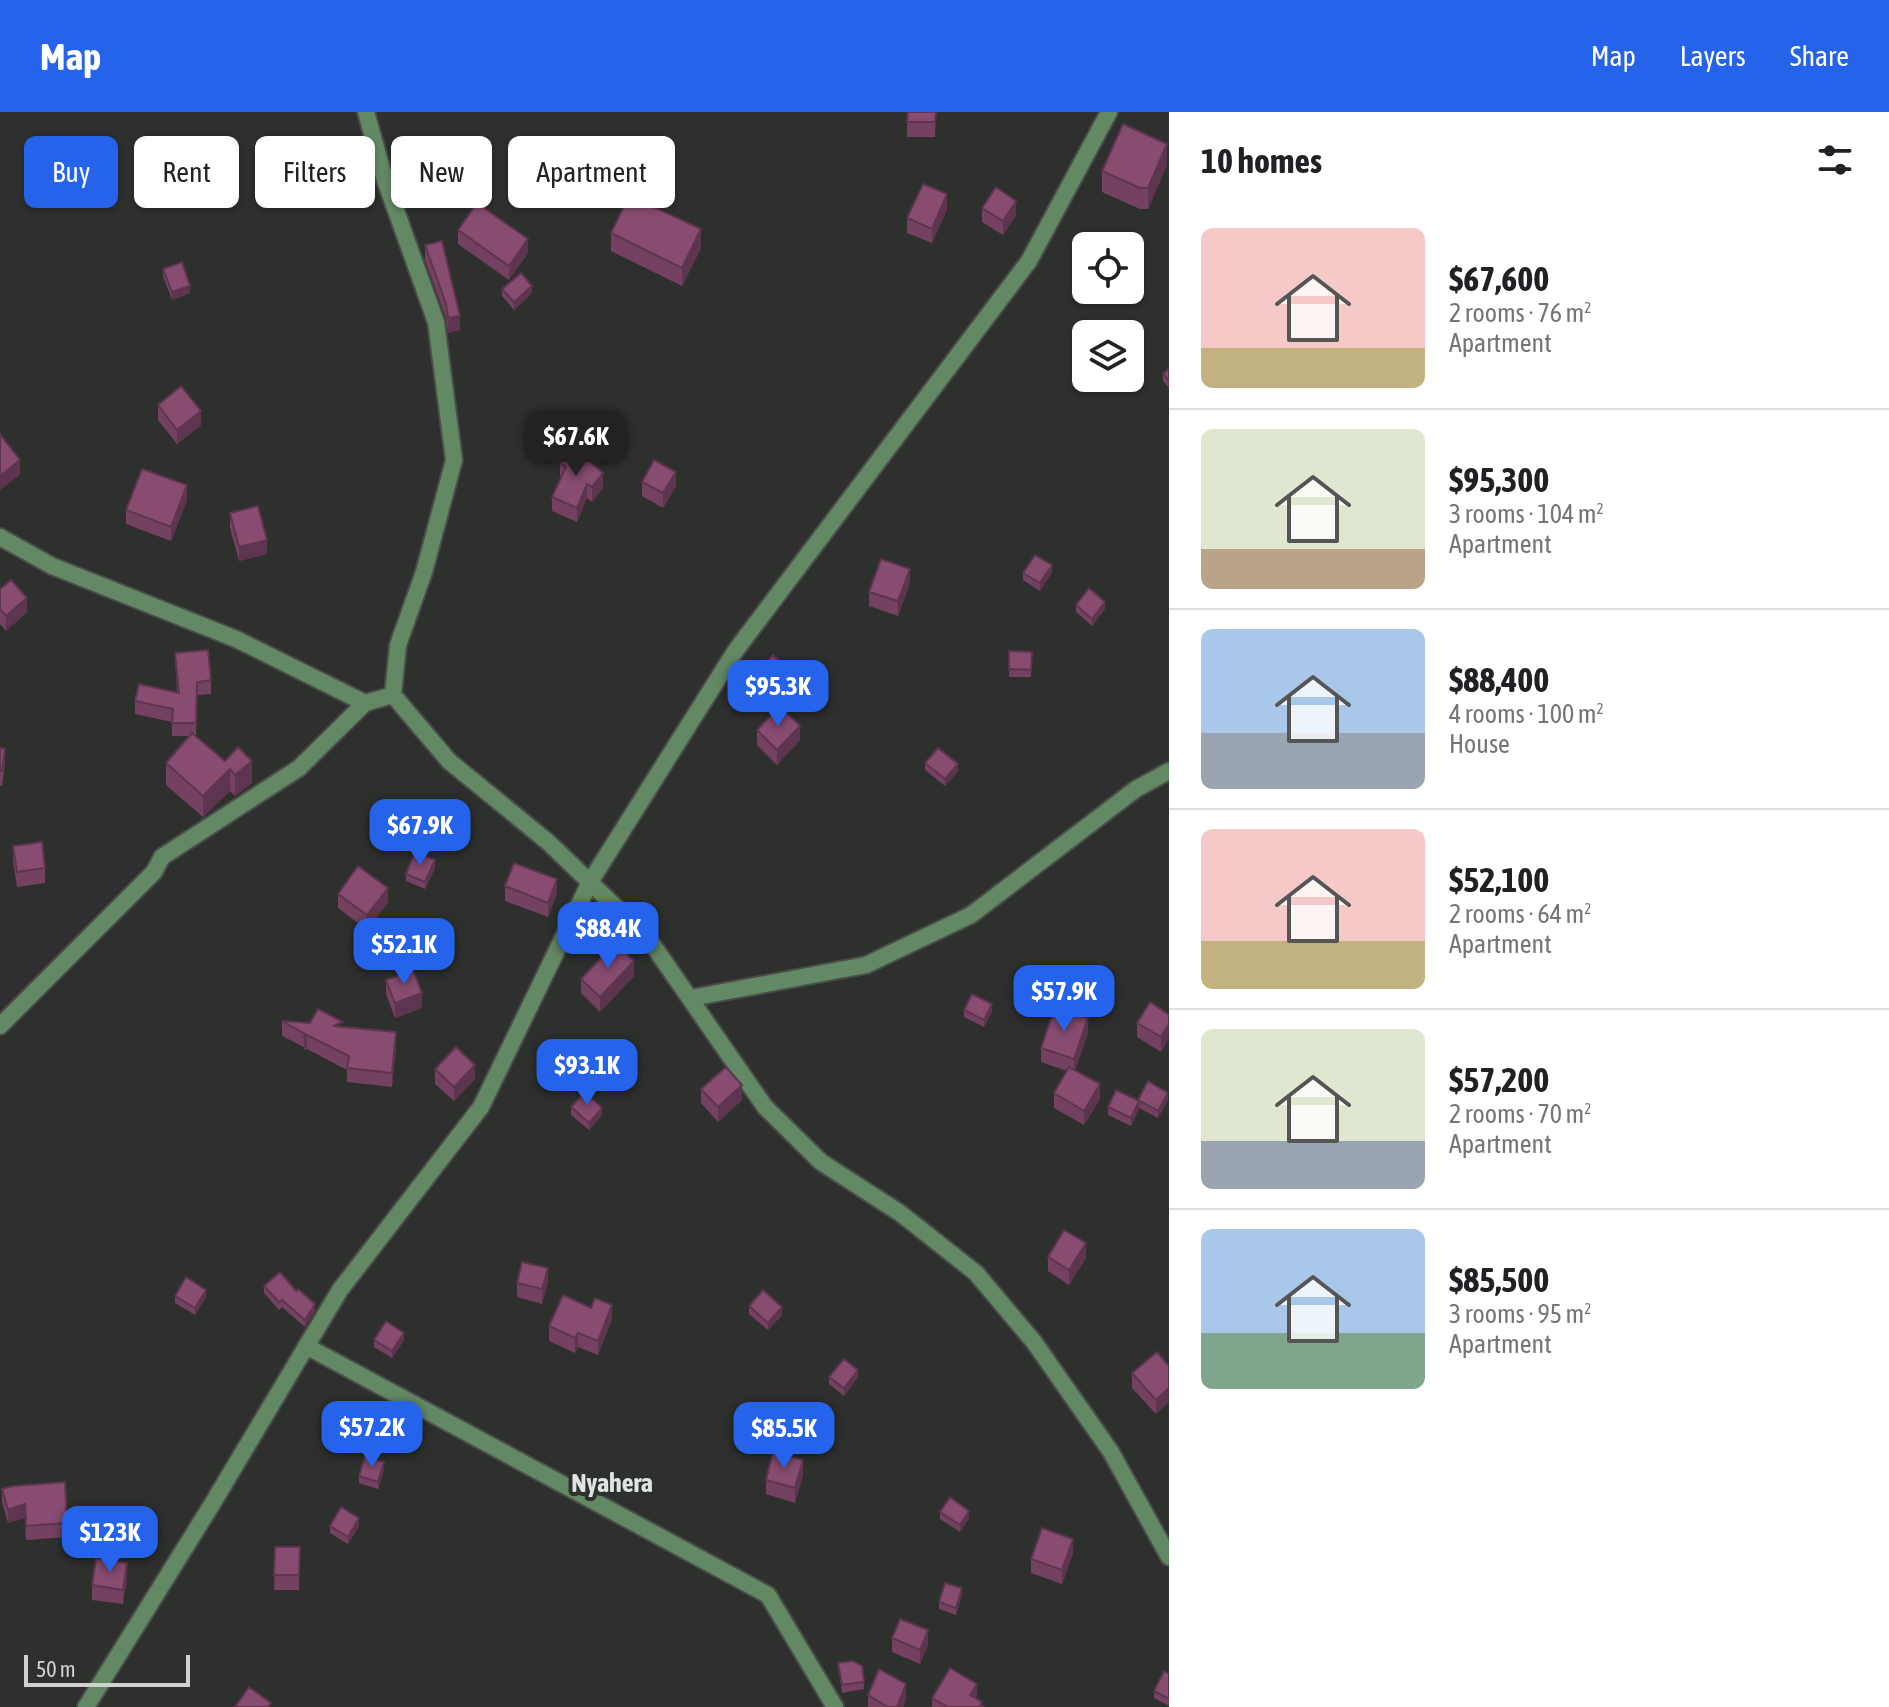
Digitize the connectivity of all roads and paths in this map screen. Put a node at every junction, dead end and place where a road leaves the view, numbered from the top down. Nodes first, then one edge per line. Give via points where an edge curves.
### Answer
1 (366, 112) edge
2 (1109, 112) edge
3 (0, 537) edge
4 (393, 695) junction
5 (365, 703) junction
6 (1169, 771) edge
7 (590, 882) junction
8 (691, 998) junction
9 (0, 1026) edge
10 (306, 1346) junction
11 (1169, 1557) edge
12 (86, 1707) edge
13 (835, 1707) edge

1 - 4 street via 436,322 454,460 398,645
2 - 7 street via 1029,261 736,650
3 - 5 street via 52,566 236,639
4 - 5 street
4 - 7 street via 449,761
5 - 9 street via 299,768 162,857 154,872
6 - 8 street via 1136,789 971,915 866,965
7 - 8 street via 648,938
7 - 10 street via 481,1107 340,1290
8 - 11 street via 765,1107 821,1162 900,1213 976,1273 1034,1342 1111,1452
10 - 12 street
10 - 13 street via 768,1595

